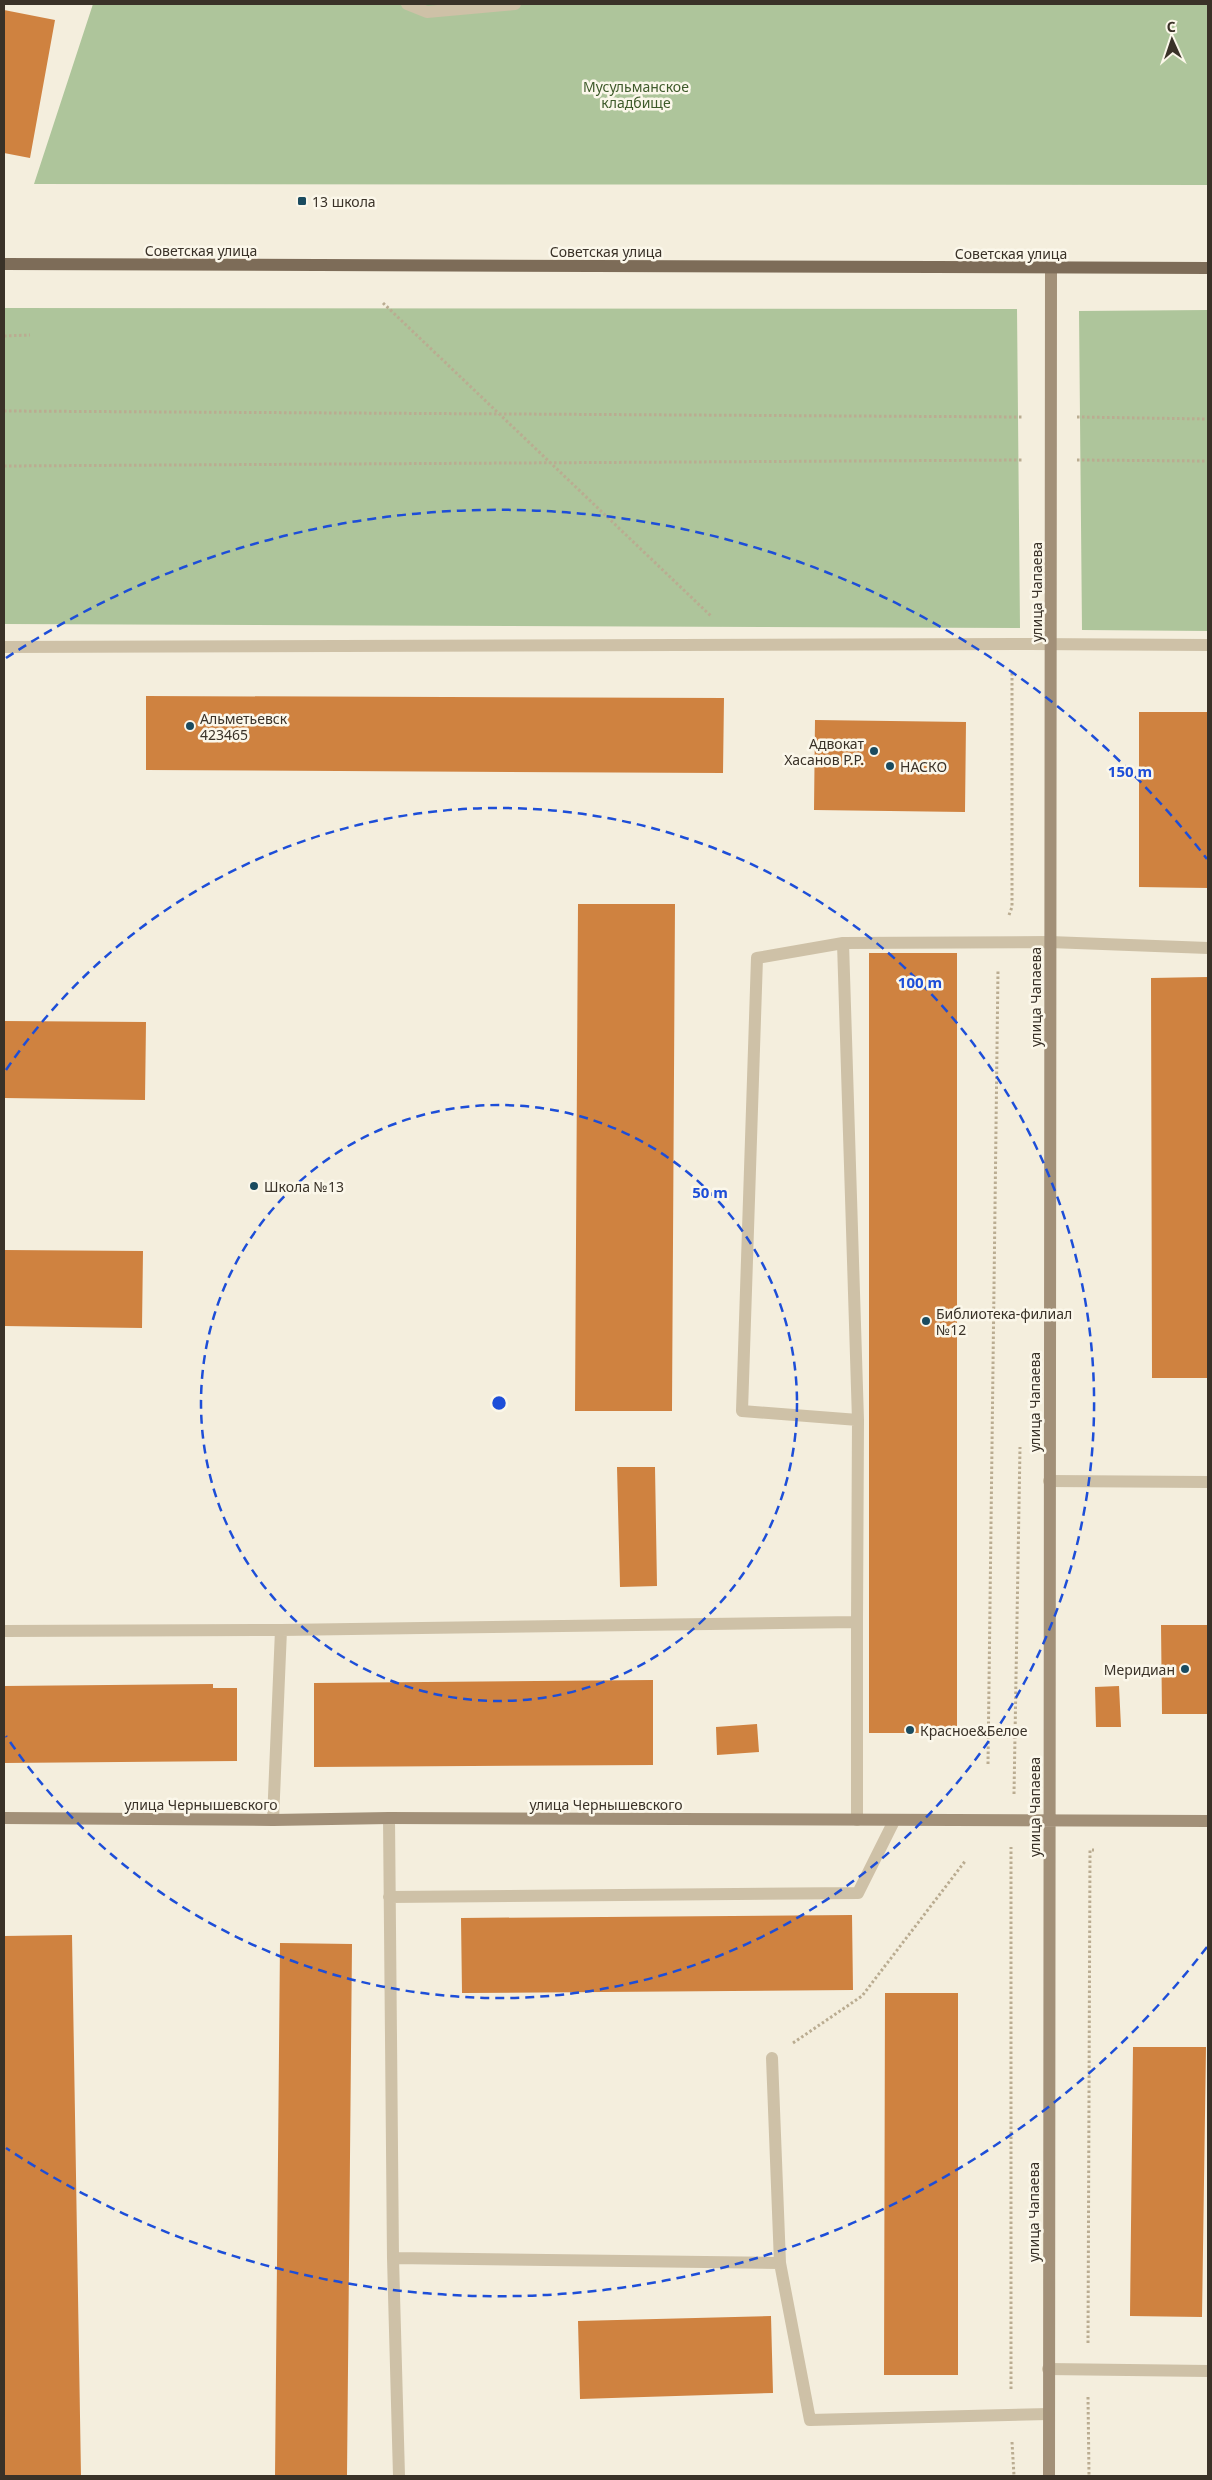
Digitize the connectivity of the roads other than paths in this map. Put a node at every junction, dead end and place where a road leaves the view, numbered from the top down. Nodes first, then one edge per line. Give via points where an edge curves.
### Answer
1 (407, 4) edge
2 (515, 4) edge
3 (4, 264) edge
4 (1052, 268) junction
5 (1208, 268) edge
6 (1051, 644) junction
7 (1208, 645) edge
8 (4, 647) edge
9 (1050, 942) junction
10 (843, 943) junction
11 (1208, 948) edge
12 (858, 1420) junction
13 (1049, 1481) junction
14 (1208, 1482) edge
15 (857, 1622) junction
16 (281, 1630) junction
17 (4, 1631) edge
18 (4, 1818) edge
19 (389, 1818) junction
20 (273, 1820) junction
21 (856, 1820) junction
22 (894, 1821) junction
23 (1049, 1821) junction
24 (1208, 1821) edge
25 (389, 1897) junction
26 (772, 2058) road end
27 (393, 2258) junction
28 (780, 2263) junction
29 (1048, 2369) junction
30 (1208, 2371) edge
31 (1048, 2414) junction
32 (399, 2476) edge
33 (1049, 2476) edge

1 - 2 street via 427,12
3 - 4 main road, Советская улица
4 - 5 main road, Советская улица
4 - 6 street, улица Чапаева
6 - 7 street
6 - 8 street
6 - 9 street, улица Чапаева
9 - 10 street
9 - 11 street
9 - 13 street, улица Чапаева
10 - 12 street
10 - 12 street via 757,958 742,1411
12 - 15 street
13 - 14 street
13 - 23 street, улица Чапаева
15 - 16 street
15 - 21 street
16 - 17 street
16 - 20 street
18 - 20 street, улица Чернышевского
19 - 20 street, улица Чернышевского
19 - 21 street, улица Чернышевского
19 - 25 street
21 - 22 street, улица Чернышевского
22 - 23 street, улица Чернышевского
22 - 25 street via 858,1893
23 - 24 street, улица Чернышевского
23 - 29 street, улица Чапаева
25 - 27 street
26 - 28 street
27 - 28 street
27 - 32 street
28 - 31 street via 810,2420
29 - 30 street
29 - 31 street, улица Чапаева
31 - 33 street, улица Чапаева

